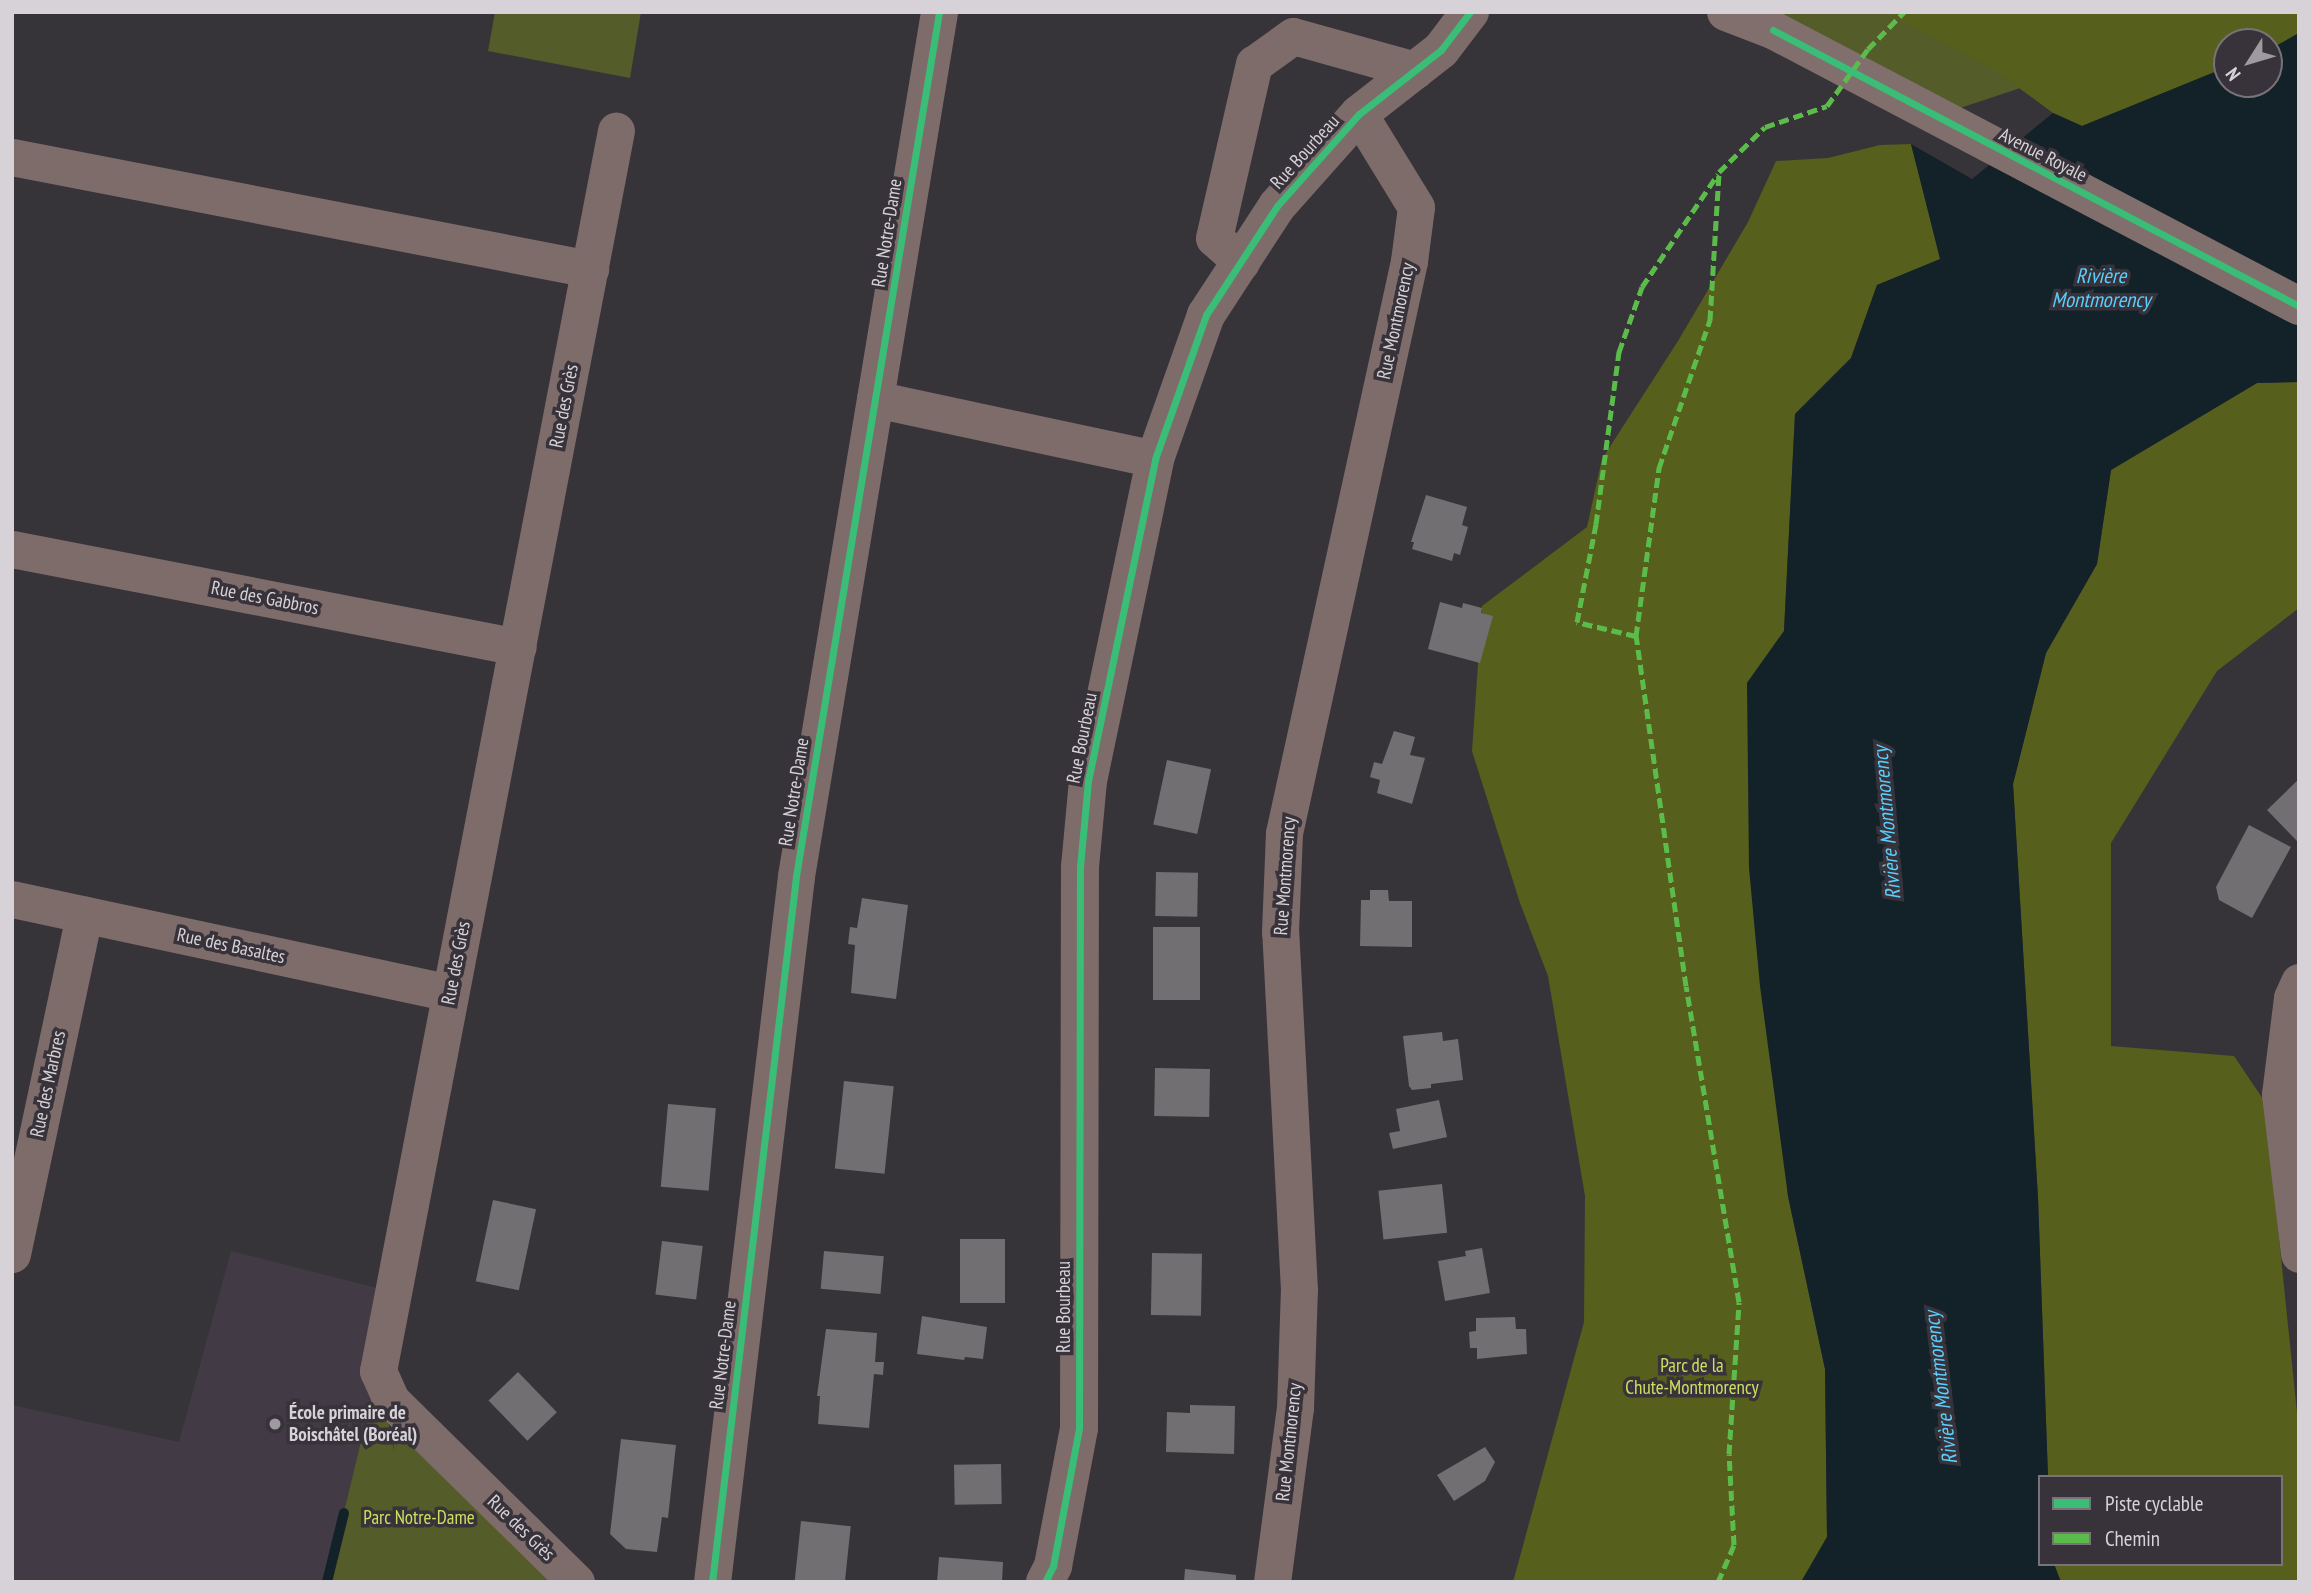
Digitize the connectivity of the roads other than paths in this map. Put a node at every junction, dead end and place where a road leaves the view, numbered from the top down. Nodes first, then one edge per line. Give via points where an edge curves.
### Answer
1 (939, 12) edge
2 (1470, 12) edge
3 (1727, 12) edge
4 (1415, 70) junction
5 (1359, 114) junction
6 (616, 131) dead end
7 (12, 157) edge
8 (1241, 262) junction
9 (590, 269) junction
10 (2299, 306) edge
11 (875, 399) junction
12 (1155, 459) junction
13 (12, 549) edge
14 (518, 647) junction
15 (12, 899) edge
16 (84, 915) junction
17 (2299, 982) edge
18 (450, 993) junction
19 (12, 1254) edge
20 (2299, 1254) edge
21 (576, 1582) edge
22 (712, 1582) edge
23 (1045, 1582) edge
24 (1272, 1582) edge

1 - 11 street, Rue Notre-Dame
2 - 4 street, Rue Bourbeau via 1441,50
3 - 10 main road, Avenue Royale via 1773,30
4 - 5 street, Rue Bourbeau
4 - 8 street via 1293,36 1254,64 1214,238
5 - 8 street, Rue Bourbeau via 1277,206
5 - 24 street, Rue Montmorency via 1416,207 1409,261 1284,833 1280,932 1299,1290 1295,1408
6 - 9 street, Rue des Grès
7 - 9 street
8 - 12 street, Rue Bourbeau via 1206,314
9 - 14 street, Rue des Grès
11 - 12 street
11 - 22 street, Rue Notre-Dame via 796,876
12 - 23 street, Rue Bourbeau via 1086,806 1080,867 1079,1428 1053,1566
13 - 14 street, Rue des Gabbros
14 - 18 street, Rue des Grès
15 - 16 street, Rue des Basaltes
16 - 18 street, Rue des Basaltes
16 - 19 street, Rue des Marbres
17 - 20 street via 2292,998 2280,1094
18 - 21 street, Rue des Grès via 378,1371 391,1400

